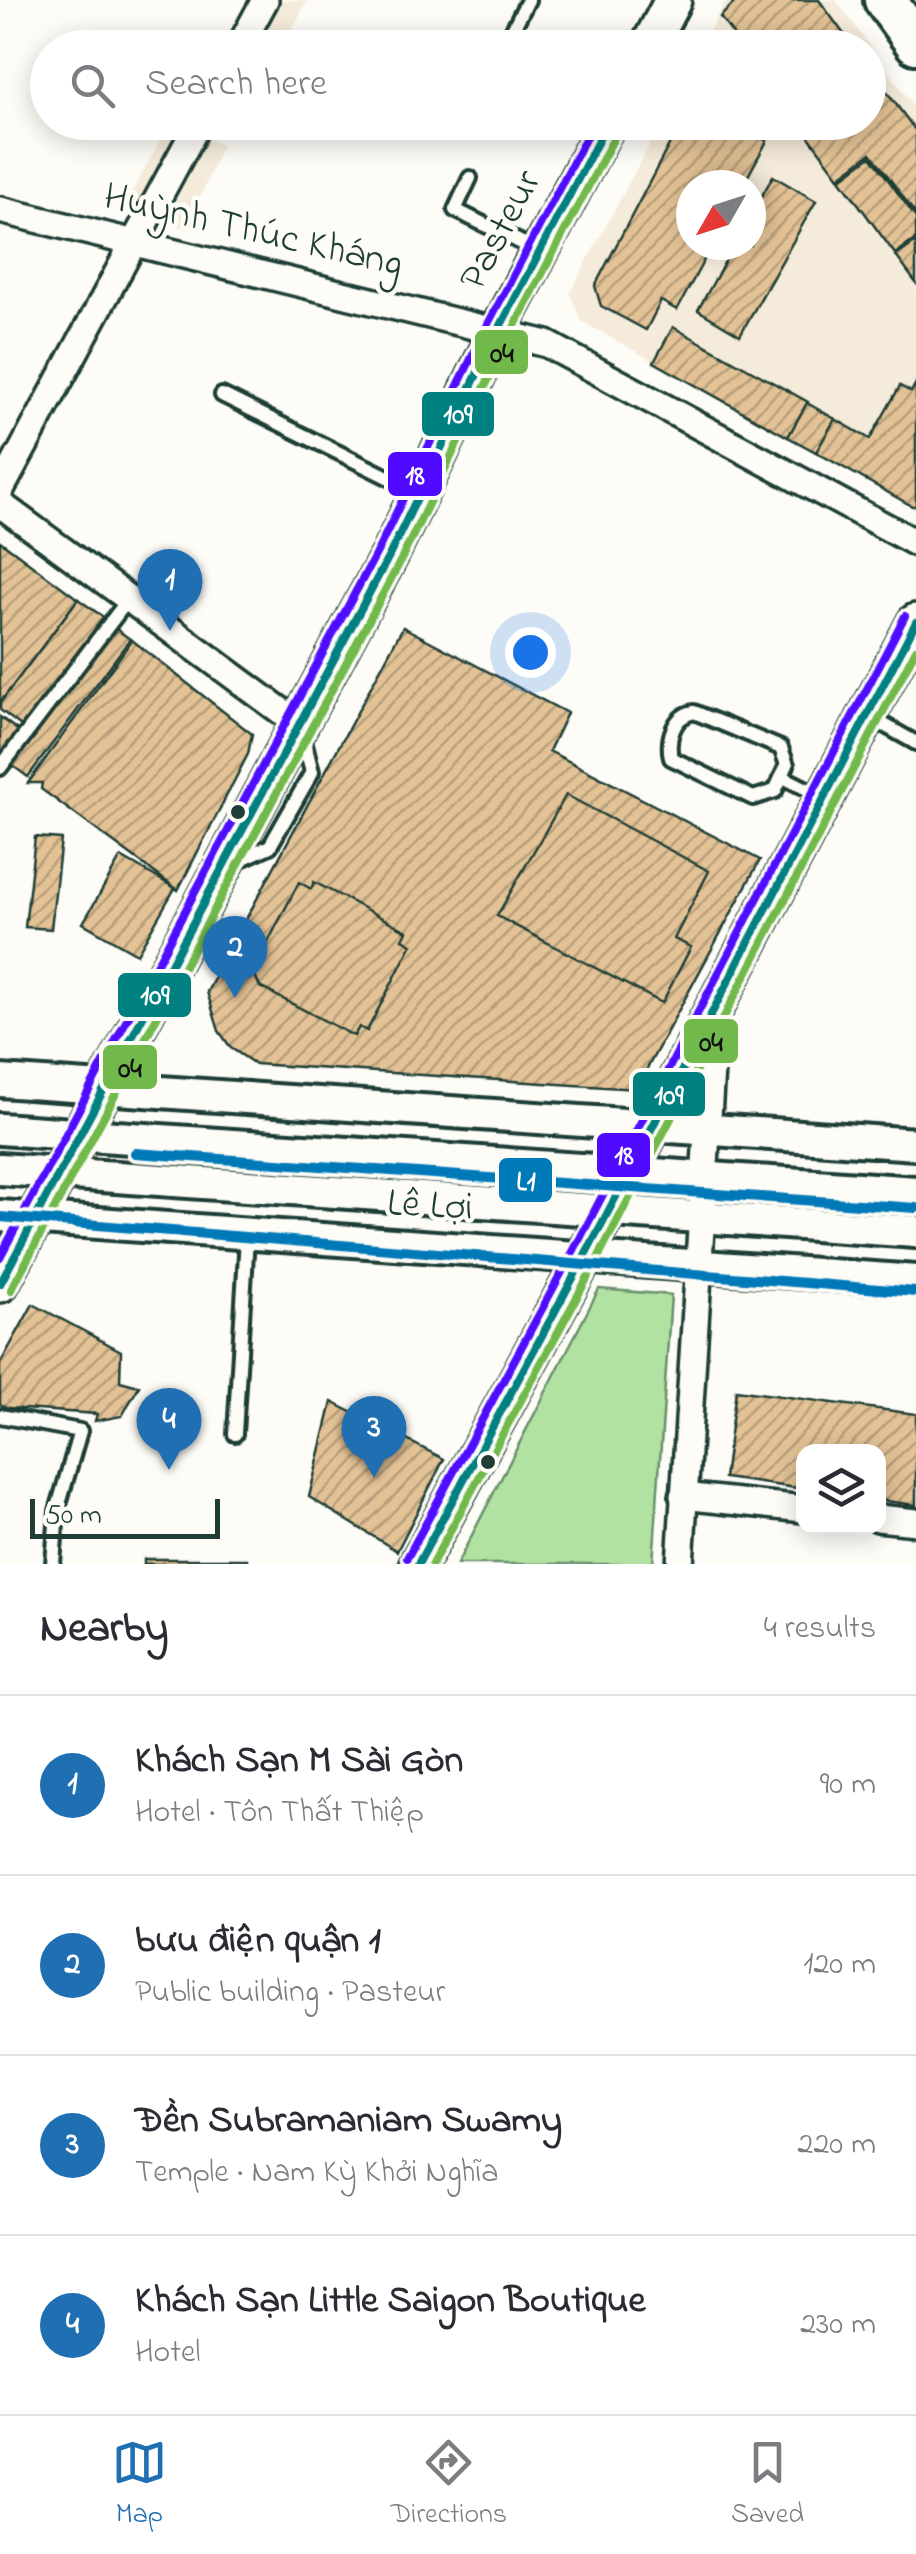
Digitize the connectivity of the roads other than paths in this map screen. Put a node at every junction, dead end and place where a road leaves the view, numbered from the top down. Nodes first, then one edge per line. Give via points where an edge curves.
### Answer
1 (265, 0) edge
2 (528, 0) edge
3 (673, 0) edge
4 (885, 0) edge
5 (249, 30) edge
6 (512, 30) edge
7 (657, 30) edge
8 (916, 43) edge
9 (189, 140) edge
10 (599, 140) edge
11 (470, 178) dead end
12 (0, 210) edge
13 (135, 242) junction
14 (540, 252) junction
15 (499, 329) junction
16 (222, 395) dead end
17 (0, 491) edge
18 (420, 493) junction
19 (0, 504) edge
20 (916, 543) edge
21 (130, 597) junction
22 (916, 622) edge
23 (868, 716) junction
24 (300, 725) junction
25 (916, 743) edge
26 (0, 768) edge
27 (783, 777) junction
28 (824, 797) junction
29 (714, 1011) junction
30 (0, 1081) edge
31 (104, 1088) junction
32 (653, 1126) junction
33 (0, 1129) edge
34 (706, 1130) junction
35 (80, 1135) junction
36 (916, 1144) edge
37 (0, 1168) edge
38 (59, 1173) junction
39 (629, 1173) junction
40 (704, 1177) junction
41 (916, 1192) edge
42 (610, 1210) junction
43 (702, 1216) junction
44 (17, 1218) edge
45 (916, 1232) edge
46 (246, 1236) junction
47 (585, 1256) junction
48 (699, 1265) junction
49 (916, 1281) edge
50 (0, 1284) edge
51 (0, 1416) edge
52 (235, 1434) dead end
53 (682, 1496) junction
54 (796, 1508) edge
55 (886, 1519) edge
56 (916, 1522) edge
57 (53, 1564) edge
58 (418, 1564) edge
59 (680, 1564) edge

1 - 5 street
2 - 6 lane
3 - 7 main road
4 - 8 main road
9 - 13 street
10 - 14 main road, Pasteur
11 - 14 lane via 455,210
12 - 13 street, Huỳnh Thúc Kháng
13 - 15 street, Huỳnh Thúc Kháng
13 - 17 street
14 - 15 main road, Pasteur
15 - 18 main road, Pasteur
15 - 20 street, Huỳnh Thúc Kháng via 547,344
16 - 18 lane
18 - 24 main road, Pasteur
19 - 21 street
21 - 24 street
21 - 26 lane
22 - 23 main road
23 - 25 lane
23 - 28 main road
24 - 31 main road, Pasteur
27 - 27 lane via 770,795 753,798 670,758 670,735 678,720 694,712 781,748
27 - 28 lane
28 - 29 main road
29 - 32 main road
29 - 34 street
30 - 31 street
31 - 32 street
31 - 35 main road, Pasteur
32 - 34 street
32 - 39 main road
33 - 35 street, Lê Lợi
34 - 36 street
34 - 40 street
35 - 38 main road, Pasteur
35 - 39 street, Lê Lợi
37 - 38 street, Lê Lợi
38 - 42 street, Lê Lợi
38 - 44 main road, Pasteur
39 - 40 street, Lê Lợi
39 - 42 main road
40 - 41 street, Lê Lợi
40 - 43 street
42 - 43 street, Lê Lợi
42 - 47 main road
43 - 45 street, Lê Lợi
43 - 48 street
44 - 46 street, Lê Lợi
44 - 50 main road, Pasteur
46 - 47 street, Lê Lợi
46 - 52 lane
47 - 48 street, Lê Lợi
47 - 58 main road
48 - 49 street, Lê Lợi
48 - 53 street
51 - 57 lane via 80,1431 57,1511
53 - 54 street
53 - 59 street
55 - 56 street

